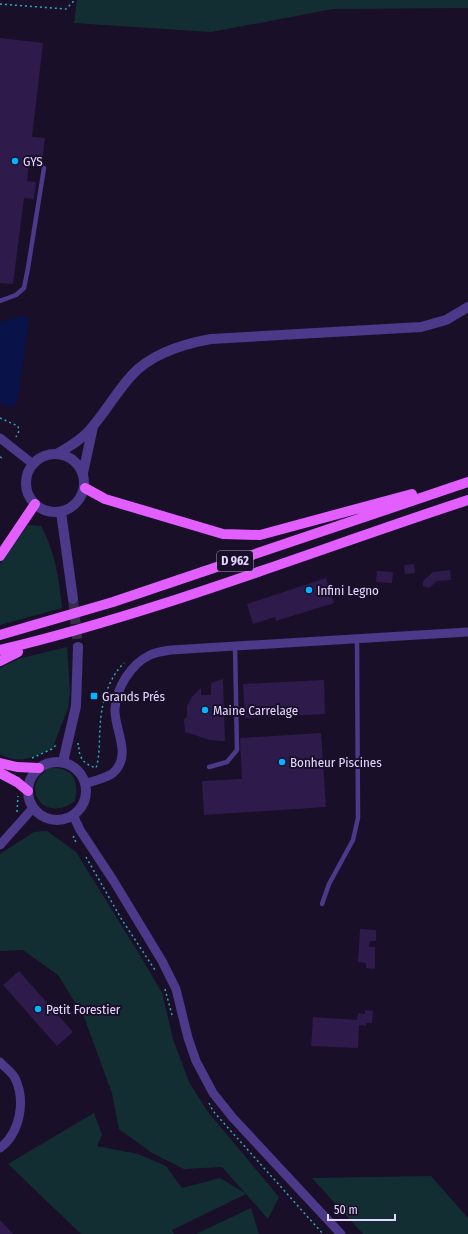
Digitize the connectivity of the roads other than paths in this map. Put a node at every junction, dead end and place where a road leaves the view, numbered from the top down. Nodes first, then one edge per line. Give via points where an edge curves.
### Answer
1 (44, 168) dead end
2 (0, 301) edge
3 (468, 307) edge
4 (93, 427) junction
5 (0, 438) edge
6 (57, 454) junction
7 (33, 464) junction
8 (83, 473) junction
9 (468, 478) edge
10 (468, 482) edge
11 (85, 488) junction
12 (468, 500) edge
13 (35, 504) junction
14 (60, 512) junction
15 (0, 556) edge
16 (73, 599) tunnel mouth
17 (468, 632) edge
18 (0, 635) edge
19 (50, 638) junction
20 (357, 639) junction
21 (235, 646) junction
22 (78, 647) tunnel mouth
23 (0, 650) edge
24 (0, 661) edge
25 (62, 762) junction
26 (0, 763) edge
27 (210, 767) dead end
28 (39, 768) junction
29 (0, 773) edge
30 (85, 784) junction
31 (28, 791) junction
32 (33, 808) junction
33 (72, 815) junction
34 (0, 845) edge
35 (322, 904) dead end
36 (0, 1062) edge
37 (0, 1148) edge
38 (341, 1234) edge

1 - 2 lane via 24,288 16,295
3 - 4 street via 446,320 422,327 211,339 181,346 156,356 132,375
4 - 6 street via 77,442
4 - 8 street
5 - 7 street
6 - 7 street via 44,456
6 - 8 street via 74,460
7 - 13 street via 26,480 30,497
8 - 11 street
9 - 11 main road via 260,535 223,534 105,499
10 - 18 main road, D 962 via 113,602
11 - 14 street via 77,504
12 - 19 main road, D 962 via 184,598
13 - 14 street via 51,513
13 - 15 main road
14 - 16 street
17 - 20 street
19 - 23 main road, D 962
19 - 24 main road
20 - 21 street
20 - 35 lane via 358,818 353,840 329,884
21 - 27 lane via 237,750 227,762
21 - 30 street via 171,650 150,655 137,664 120,686 115,709 122,759 113,773
22 - 25 street via 76,706
25 - 28 street via 46,764
25 - 30 street via 77,770
26 - 28 main road via 17,768
28 - 31 street via 33,774
29 - 31 main road
30 - 33 street via 84,801
31 - 32 street
32 - 33 street via 51,819 64,819
32 - 34 street
33 - 38 street via 162,961 176,989 196,1061 213,1093
36 - 37 street via 15,1078 21,1103 18,1125 8,1142

